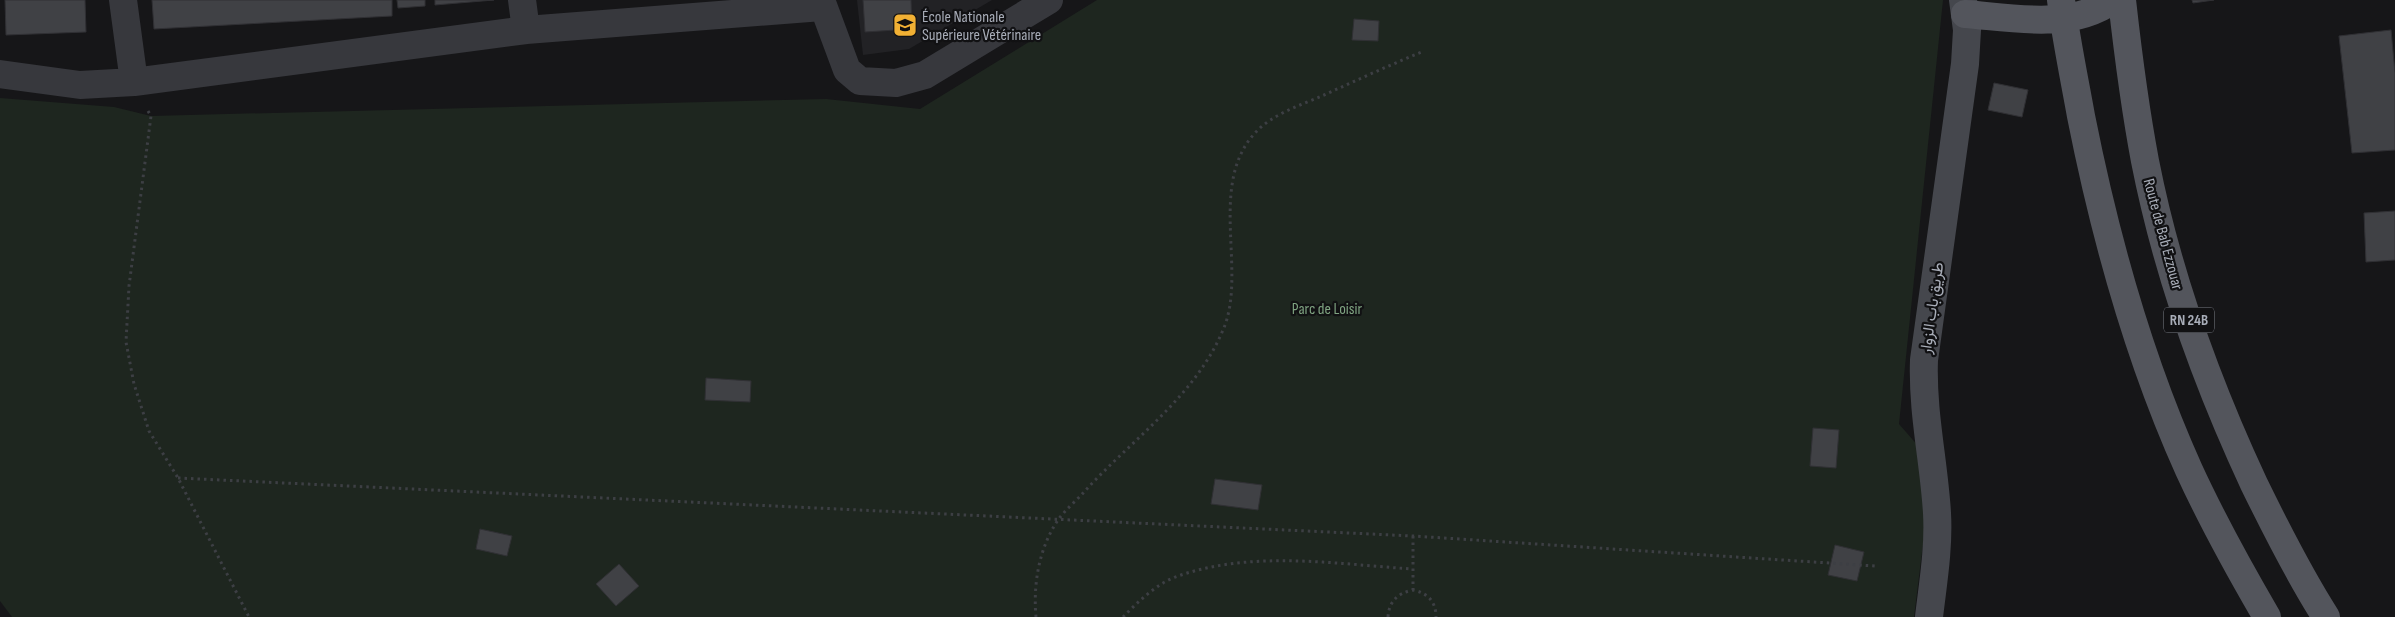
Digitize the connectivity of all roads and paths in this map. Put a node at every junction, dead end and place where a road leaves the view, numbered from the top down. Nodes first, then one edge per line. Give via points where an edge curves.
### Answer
1 (123, 0) edge
2 (522, 0) edge
3 (1049, 0) edge
4 (2113, 0) edge
5 (2122, 0) edge
6 (821, 4) edge
7 (1964, 7) edge
8 (2062, 9) edge
9 (526, 30) junction
10 (1424, 51) dead end
11 (0, 74) edge
12 (134, 82) junction
13 (178, 478) junction
14 (1058, 520) junction
15 (1413, 536) junction
16 (1875, 566) dead end
17 (1412, 569) junction
18 (1413, 590) junction
19 (249, 617) edge
20 (1036, 617) edge
21 (1123, 617) edge
22 (1388, 617) edge
23 (1436, 617) edge
24 (1929, 617) edge
25 (2267, 617) edge
26 (2326, 617) edge

1 - 12 street
2 - 9 street
3 - 6 street via 925,75 896,83 860,81 847,70
4 - 8 main road via 2093,11
5 - 26 main road, Route de Bab Ezzouar / RN 24B via 2129,68 2145,162 2168,255 2197,347 2232,436 2264,505
6 - 9 street
7 - 8 main road via 2046,20
7 - 24 street, طريق باب الزوار via 1964,64 1924,360 1923,394 1937,514
8 - 25 main road via 2096,195 2152,380 2189,470
9 - 12 street
10 - 14 path via 1284,113 1255,133 1239,159 1231,191 1231,291 1224,329 1203,367 1173,405 1096,478
11 - 12 street via 80,85
12 - 13 path via 151,116 129,286 126,342 148,431
13 - 14 path
13 - 19 path
14 - 15 path
14 - 20 path via 1040,557 1034,600
15 - 16 path
15 - 17 path
17 - 18 path
17 - 21 path via 1291,561 1238,562 1176,576 1140,600
18 - 22 path via 1392,602
18 - 23 path via 1429,597

